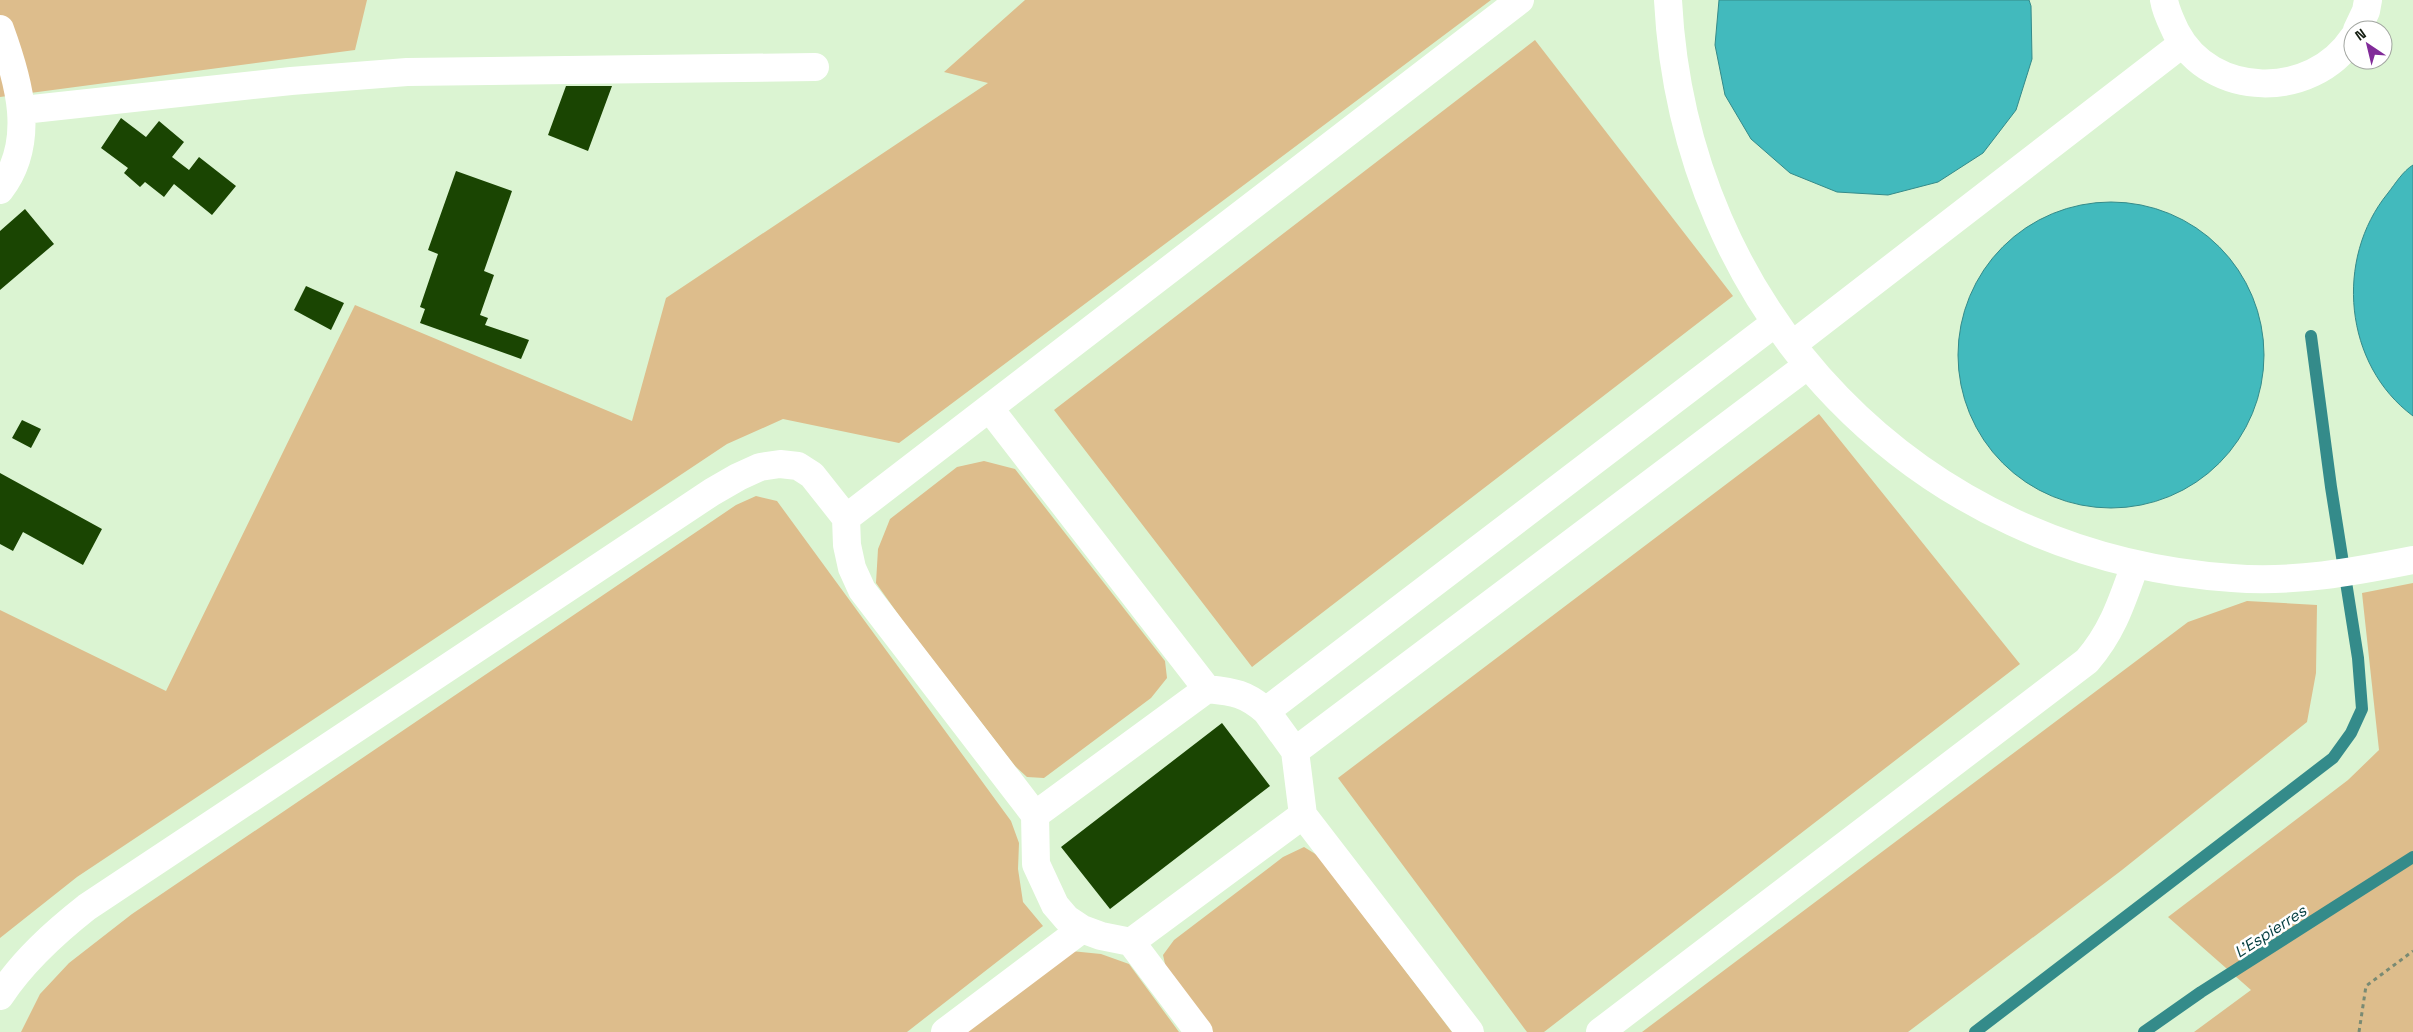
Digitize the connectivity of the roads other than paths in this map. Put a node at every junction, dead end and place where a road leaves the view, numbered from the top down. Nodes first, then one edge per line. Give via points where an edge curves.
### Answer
1 (1520, 0) edge
2 (1668, 0) edge
3 (2164, 0) edge
4 (2368, 0) edge
5 (2362, 20) edge
6 (0, 30) edge
7 (2182, 44) junction
8 (2343, 49) edge
9 (815, 67) dead end
10 (23, 110) junction
11 (0, 190) edge
12 (1775, 323) junction
13 (1800, 355) junction
14 (990, 409) junction
15 (846, 518) junction
16 (2413, 560) edge
17 (2135, 565) junction
18 (1208, 689) junction
19 (1266, 711) junction
20 (1295, 750) junction
21 (1035, 815) junction
22 (1304, 815) junction
23 (1082, 929) junction
24 (1131, 942) junction
25 (0, 996) edge
26 (945, 1032) edge
27 (1199, 1032) edge
28 (1470, 1032) edge
29 (1600, 1032) edge

1 - 14 street
2 - 12 street via 1677,88 1704,187 1748,280
3 - 7 street
4 - 5 street
6 - 10 street via 11,59
7 - 8 street via 2206,66 2235,81 2268,85 2300,79 2329,64
7 - 13 street
9 - 10 street via 407,72
10 - 11 street via 22,137 16,159
12 - 13 street
12 - 19 street
13 - 17 street via 1840,401 1876,434 1955,492 2042,536
13 - 20 street
14 - 15 street
14 - 18 street
15 - 21 street via 850,560 862,590
15 - 25 street via 812,475 798,466 760,467 738,476 87,907 56,932 12,977
16 - 17 street via 2331,576 2233,579
17 - 29 street via 2112,626 2087,661
18 - 19 street via 1238,692
18 - 21 street
19 - 20 street
20 - 22 street
21 - 23 street via 1036,864 1044,885 1067,919
22 - 24 street
22 - 28 street
23 - 24 street
23 - 26 street
24 - 27 street

